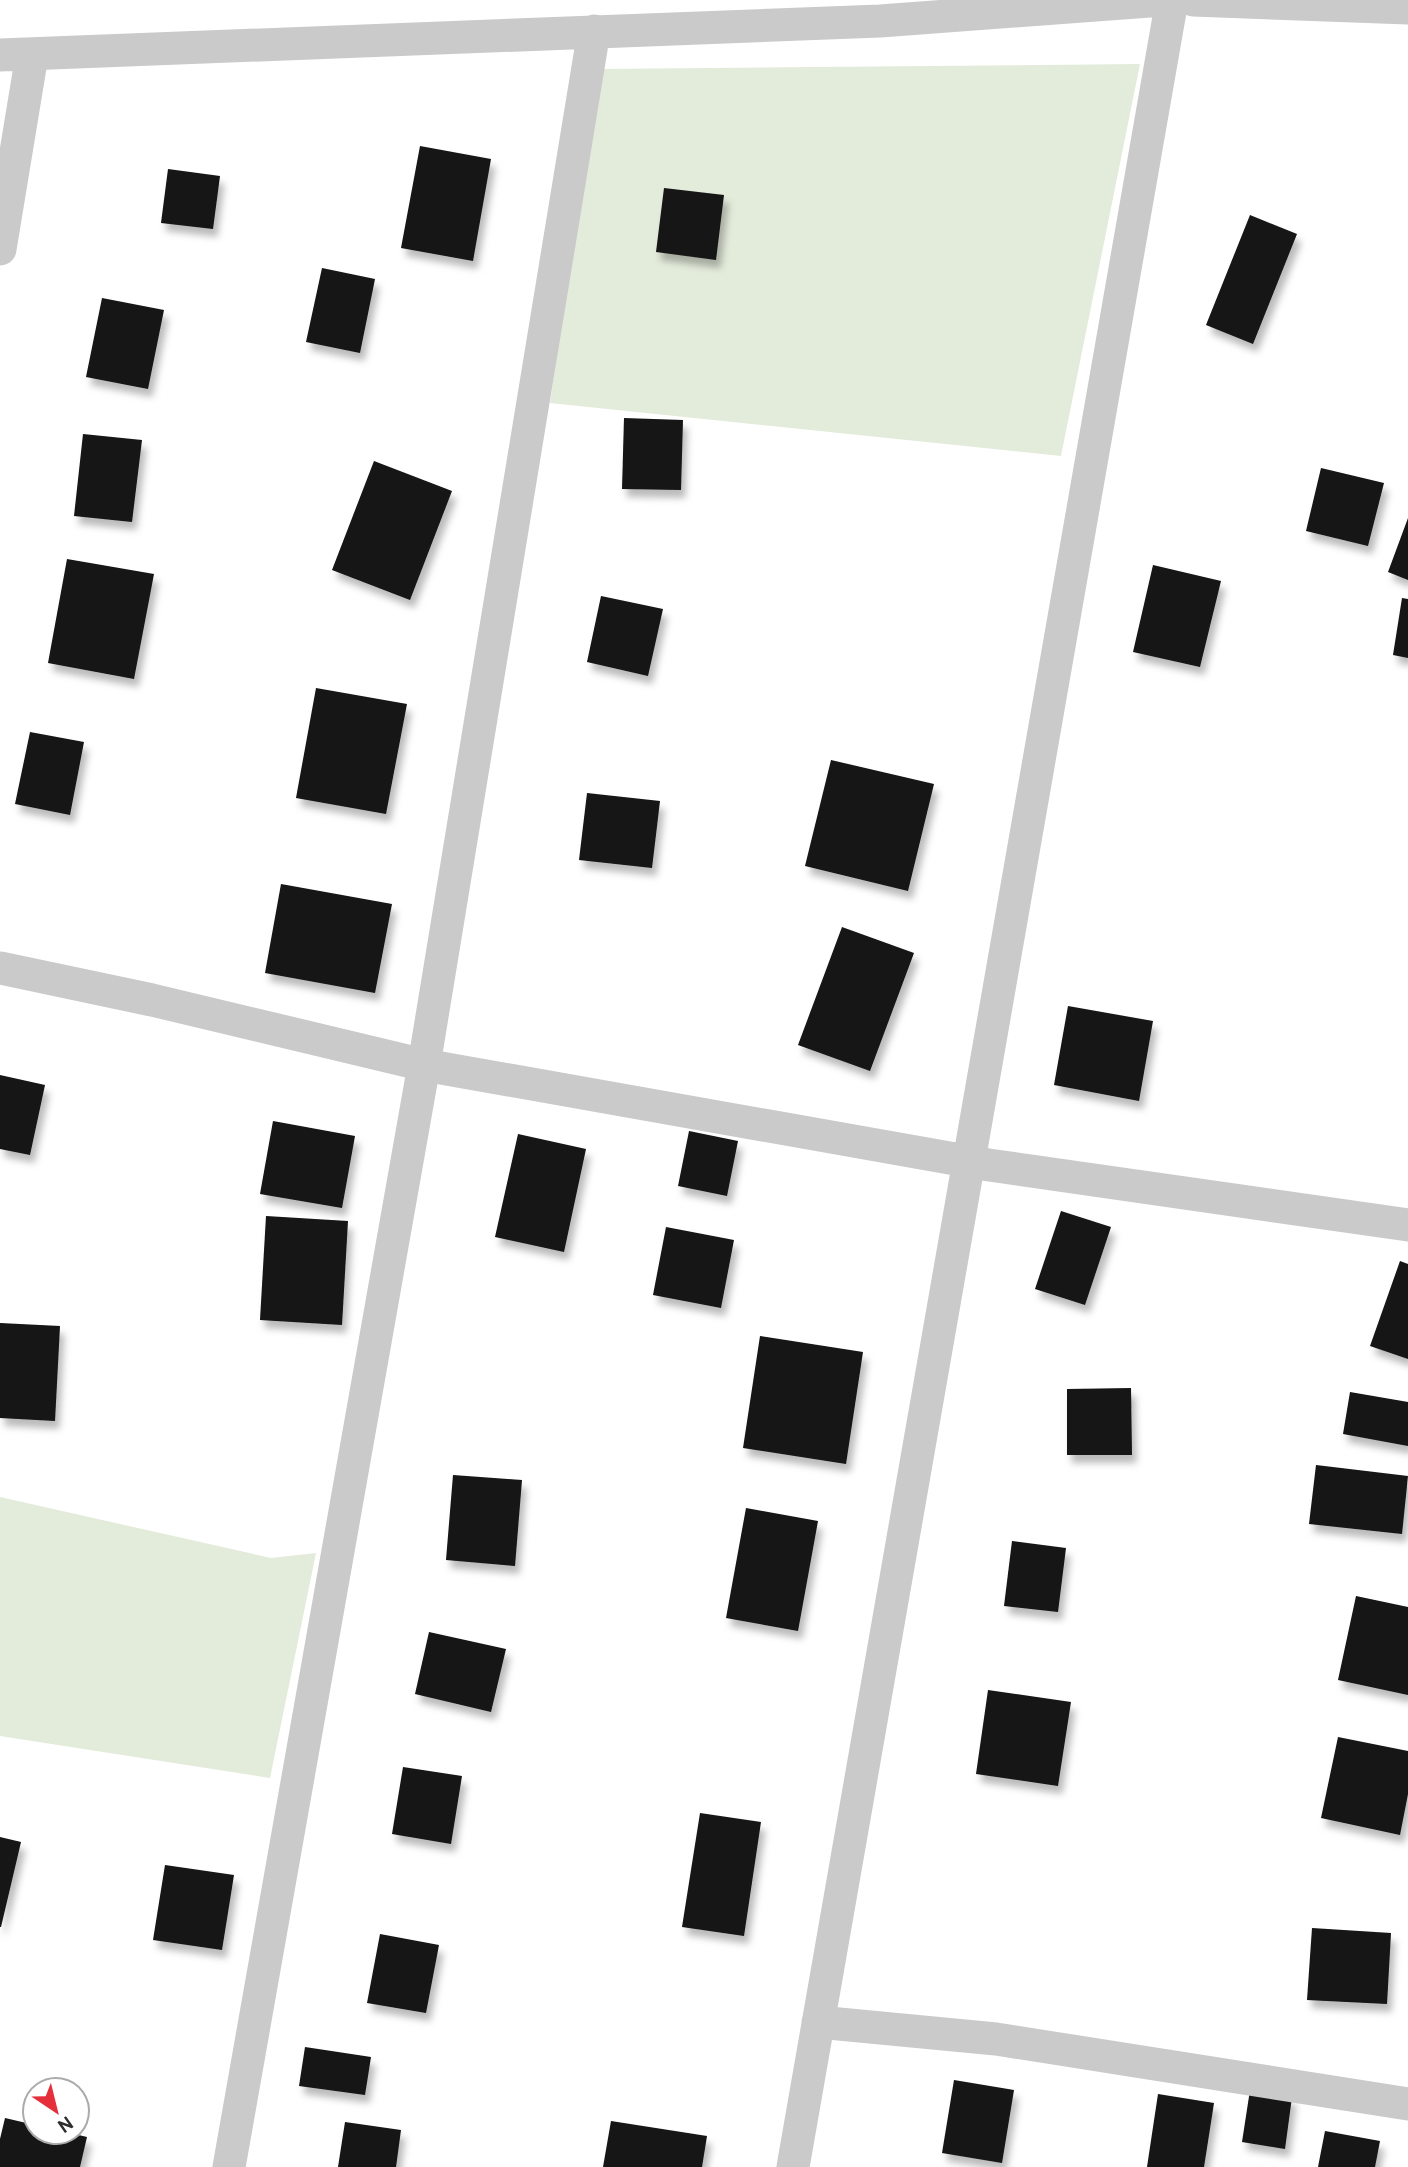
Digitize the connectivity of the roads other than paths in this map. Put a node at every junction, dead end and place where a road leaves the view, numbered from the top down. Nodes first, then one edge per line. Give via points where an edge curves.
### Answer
1 (1163, 0) edge
2 (1172, 0) edge
3 (1193, 0) edge
4 (1408, 8) edge
5 (594, 31) junction
6 (16, 55) edge
7 (0, 250) edge
8 (0, 968) edge
9 (424, 1065) junction
10 (969, 1160) junction
11 (1408, 1225) edge
12 (818, 2022) junction
13 (1408, 2104) edge
14 (229, 2167) edge
15 (793, 2167) edge

1 - 5 street via 880,21
2 - 10 street
3 - 4 street
5 - 6 street
5 - 9 street
6 - 7 street
8 - 9 street
9 - 10 street
9 - 14 street
10 - 11 street
10 - 12 street
12 - 13 street via 996,2039
12 - 15 street

